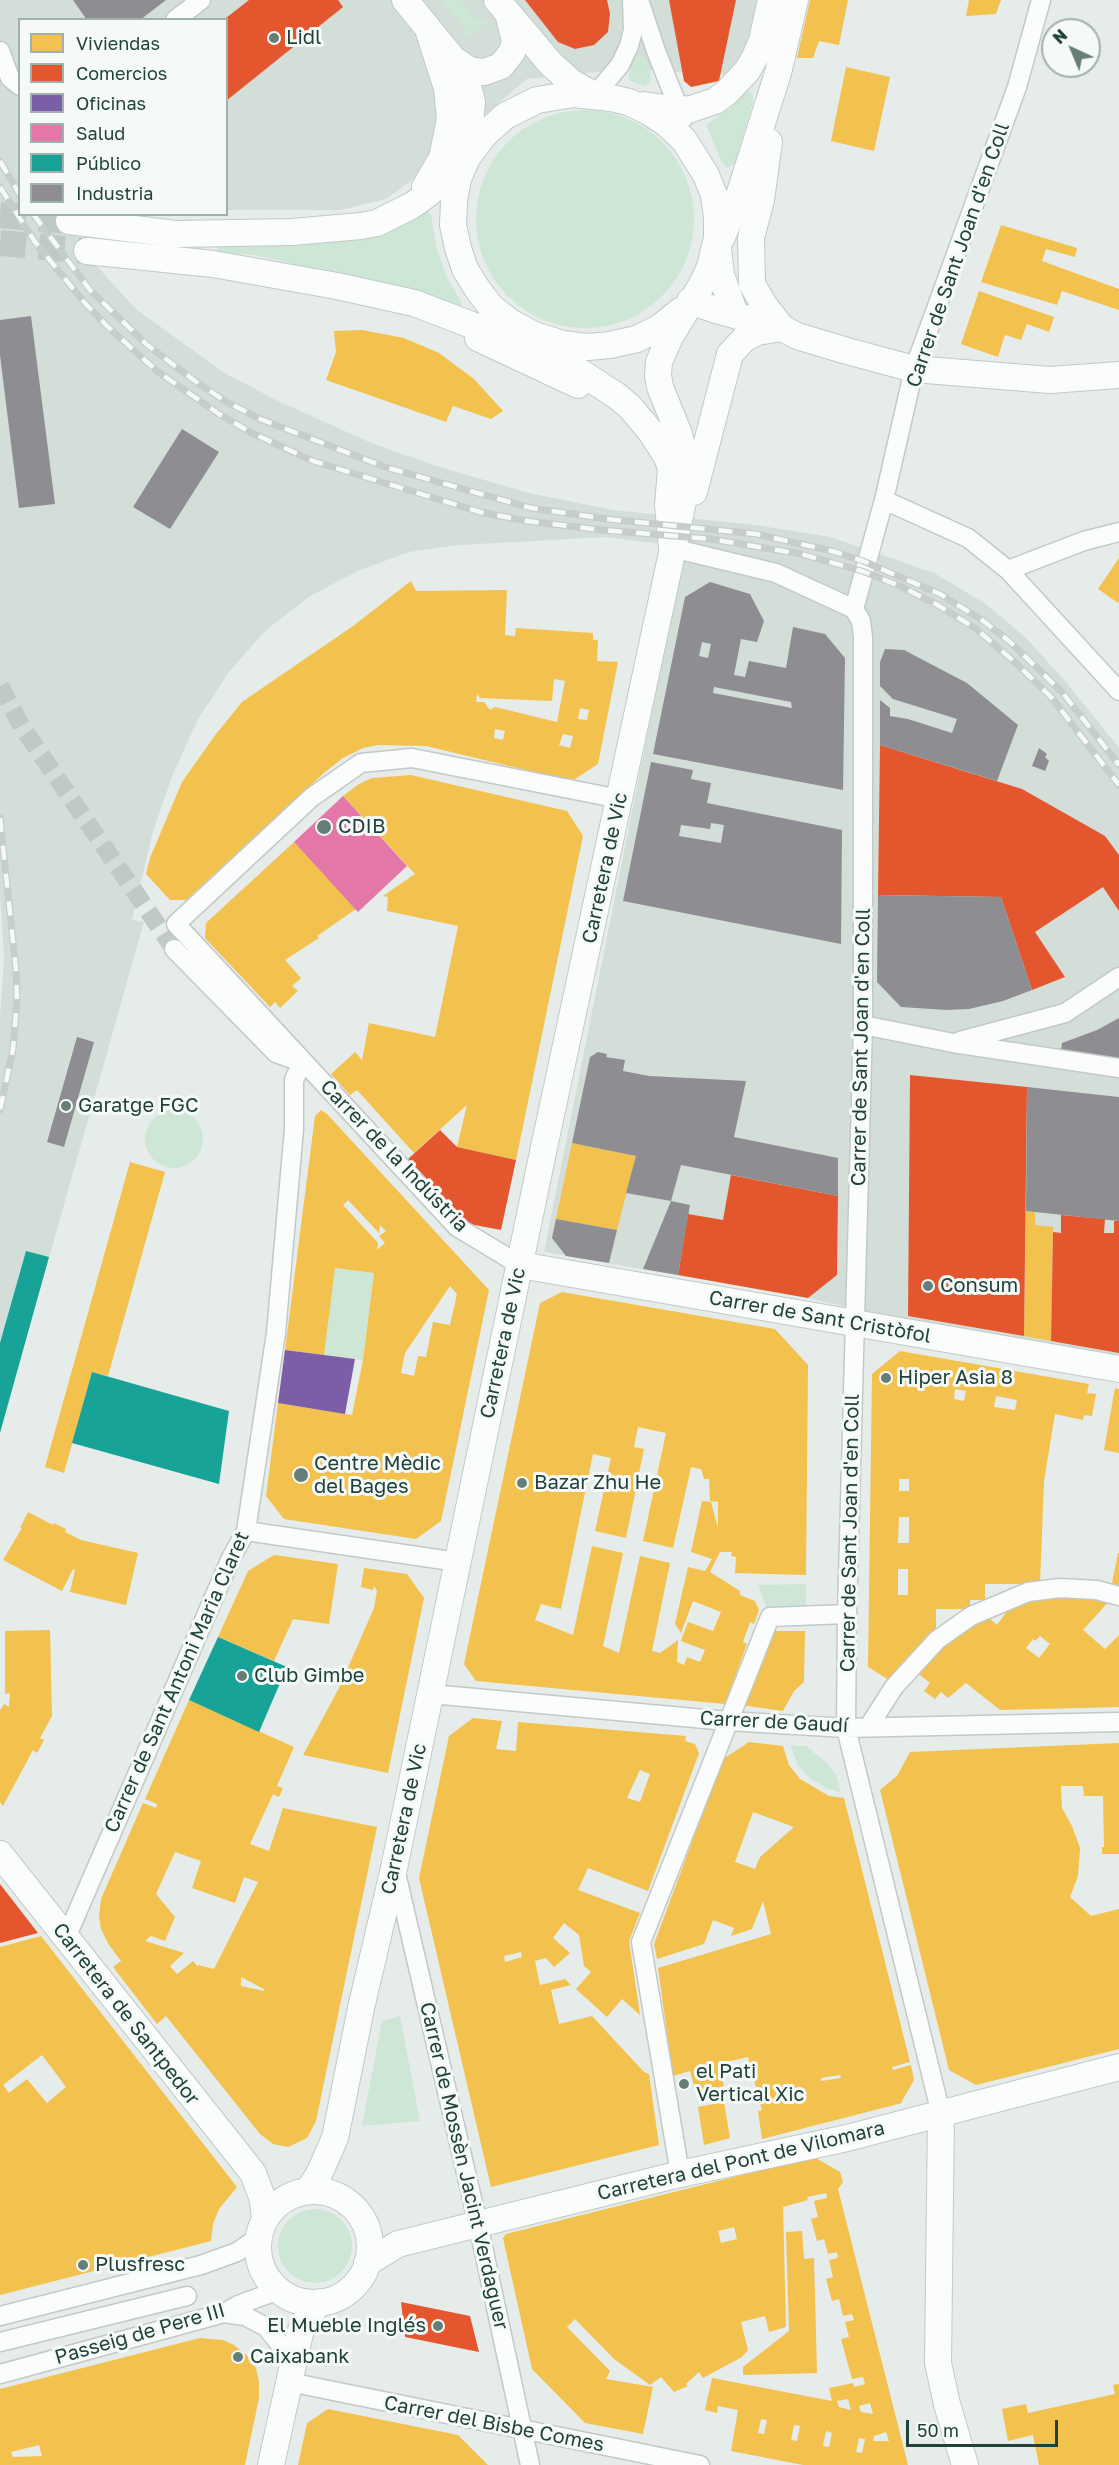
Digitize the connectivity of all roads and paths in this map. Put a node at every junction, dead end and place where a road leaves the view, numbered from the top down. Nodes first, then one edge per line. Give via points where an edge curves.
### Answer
1 (201, 0) edge
2 (405, 0) edge
3 (632, 0) edge
4 (639, 0) edge
5 (771, 0) edge
6 (795, 0) edge
7 (1041, 0) edge
8 (502, 7) edge
9 (178, 18) edge
10 (428, 29) junction
11 (0, 51) edge
12 (453, 59) junction
13 (778, 74) junction
14 (18, 84) edge
15 (595, 95) junction
16 (629, 102) junction
17 (679, 110) junction
18 (467, 158) junction
19 (699, 160) junction
20 (390, 217) junction
21 (69, 221) tunnel mouth
22 (715, 250) junction
23 (87, 251) tunnel mouth
24 (372, 294) junction
25 (690, 301) junction
26 (735, 315) junction
27 (782, 328) junction
28 (534, 335) junction
29 (914, 369) junction
30 (1119, 375) edge
31 (884, 501) junction
32 (668, 505) junction
33 (1119, 532) edge
34 (672, 548) junction
35 (1008, 570) junction
36 (854, 609) junction
37 (1119, 691) edge
38 (620, 799) junction
39 (174, 949) tunnel mouth
40 (1119, 977) edge
41 (863, 1025) junction
42 (953, 1043) junction
43 (302, 1062) junction
44 (1119, 1068) edge
45 (520, 1265) junction
46 (855, 1322) junction
47 (1119, 1369) edge
48 (246, 1531) junction
49 (458, 1562) junction
50 (1119, 1596) edge
51 (847, 1614) junction
52 (431, 1694) junction
53 (727, 1721) junction
54 (1119, 1722) edge
55 (869, 1726) junction
56 (846, 1728) junction
57 (0, 1854) edge
58 (394, 1868) junction
59 (66, 1938) junction
60 (1119, 2067) edge
61 (941, 2114) junction
62 (335, 2138) junction
63 (253, 2173) junction
64 (680, 2174) junction
65 (301, 2193) junction
66 (347, 2202) junction
67 (478, 2224) junction
68 (262, 2228) junction
69 (367, 2263) junction
70 (284, 2294) junction
71 (187, 2296) dead end
72 (320, 2302) junction
73 (224, 2313) junction
74 (0, 2316) edge
75 (300, 2333) junction
76 (0, 2342) edge
77 (0, 2374) edge
78 (291, 2376) junction
79 (523, 2428) junction
80 (271, 2465) edge
81 (531, 2465) edge
82 (700, 2465) edge
83 (965, 2465) edge

1 - 9 street
2 - 10 street
3 - 15 street via 629,46 620,65
4 - 17 street
5 - 17 street via 762,41 747,71 715,101
6 - 13 street
7 - 29 street, Carrer de Sant Joan d'en Coll via 1017,87
8 - 12 street via 513,25 515,41 501,66 475,71
8 - 15 street via 551,64 571,82
10 - 12 street
10 - 20 street via 447,88 449,131 442,159 430,181
11 - 14 street via 10,78
12 - 18 street via 470,90 472,116
13 - 22 street via 736,205
13 - 27 street via 776,110 751,238 751,260 752,284
15 - 16 street
15 - 18 street via 554,96 519,107 484,135
16 - 17 street
16 - 19 street via 667,124
17 - 19 street
18 - 20 street via 428,195
18 - 28 street via 458,179 453,225 465,269 491,307
19 - 22 street via 714,195
20 - 21 street via 342,229 198,234
22 - 25 street via 701,286
22 - 26 street
23 - 24 street via 213,264
24 - 28 street via 414,303 490,332
24 - 32 street via 409,313 508,351 596,395 629,421 648,445 660,466
25 - 26 street
25 - 28 street via 659,328 610,345 563,344
25 - 34 street via 670,337 657,375 679,434 687,483
26 - 27 street
27 - 29 street via 797,336
27 - 34 street via 757,332 730,354 696,489
28 - 32 street via 630,407 646,425 671,469
29 - 30 street via 1050,380
29 - 31 street, Carrer de Sant Joan d'en Coll
31 - 35 street via 968,538
31 - 36 street, Carrer de Sant Joan d'en Coll
32 - 34 street
33 - 35 street
34 - 36 street via 776,573
34 - 38 street, Carretera de Vic
35 - 37 street
36 - 41 street, Carrer de Sant Joan d'en Coll via 864,637
38 - 43 street, Carrer de la Indústria via 412,758 361,763 312,796 176,924
38 - 45 street, Carretera de Vic
39 - 43 street, Carrer de la Indústria via 276,1053
40 - 42 street via 1065,1013
41 - 42 street
41 - 46 street, Carrer de Sant Joan d'en Coll
42 - 44 street
43 - 45 street, Carrer de la Indústria via 457,1227
43 - 48 street, Carrer de Sant Antoni Maria Claret via 294,1080 294,1129 276,1333
45 - 46 street, Carrer de Sant Cristòfol
45 - 49 street, Carretera de Vic
46 - 47 street, Carrer de Sant Cristòfol
46 - 51 street, Carrer de Sant Joan d'en Coll
48 - 49 street
48 - 59 street, Carrer de Sant Antoni Maria Claret
49 - 52 street, Carretera de Vic
50 - 55 street via 1060,1588 1028,1592 971,1616 937,1640 894,1687
51 - 53 street via 770,1617
51 - 56 street, Carrer de Sant Joan d'en Coll
52 - 53 street, Carrer de Gaudí
52 - 58 street, Carretera de Vic
53 - 56 street, Carrer de Gaudí
53 - 64 street via 641,1942
54 - 55 street, Carrer de Gaudí
55 - 56 street, Carrer de Gaudí
56 - 61 street, Carrer de Sant Joan d'en Coll
57 - 59 street, Carretera de Santpedor
58 - 62 street, Carretera de Vic via 360,2008
58 - 67 street, Carrer de Mossèn Jacint Verdaguer
59 - 63 street, Carretera de Santpedor
60 - 61 street, Carretera del Pont de Vilomara
61 - 64 street, Carretera del Pont de Vilomara
61 - 83 street via 938,2363
62 - 65 street, Carretera de Vic via 319,2174
62 - 66 street, Carretera de Vic
63 - 65 street, Carretera de Santpedor
63 - 68 street, Carretera de Santpedor via 263,2200
64 - 67 street, Carretera del Pont de Vilomara
65 - 66 street via 328,2193
65 - 68 street via 276,2206
66 - 69 street via 358,2212 368,2233
67 - 69 street, Carretera del Pont de Vilomara via 398,2244
67 - 79 street, Carrer de Mossèn Jacint Verdaguer
68 - 70 street via 261,2264
68 - 74 street via 237,2252 201,2265
69 - 72 street via 353,2286 338,2297
70 - 72 street via 304,2302
70 - 73 street, Passeig de Pere III via 238,2305
70 - 75 street
71 - 76 street
72 - 75 street
73 - 77 street, Passeig de Pere III
73 - 78 street via 245,2316 266,2327 283,2348
75 - 78 street
78 - 79 street, Carrer del Bisbe Comes
78 - 80 street
79 - 81 street, Carrer de Mossèn Jacint Verdaguer
79 - 82 street, Carrer del Bisbe Comes

